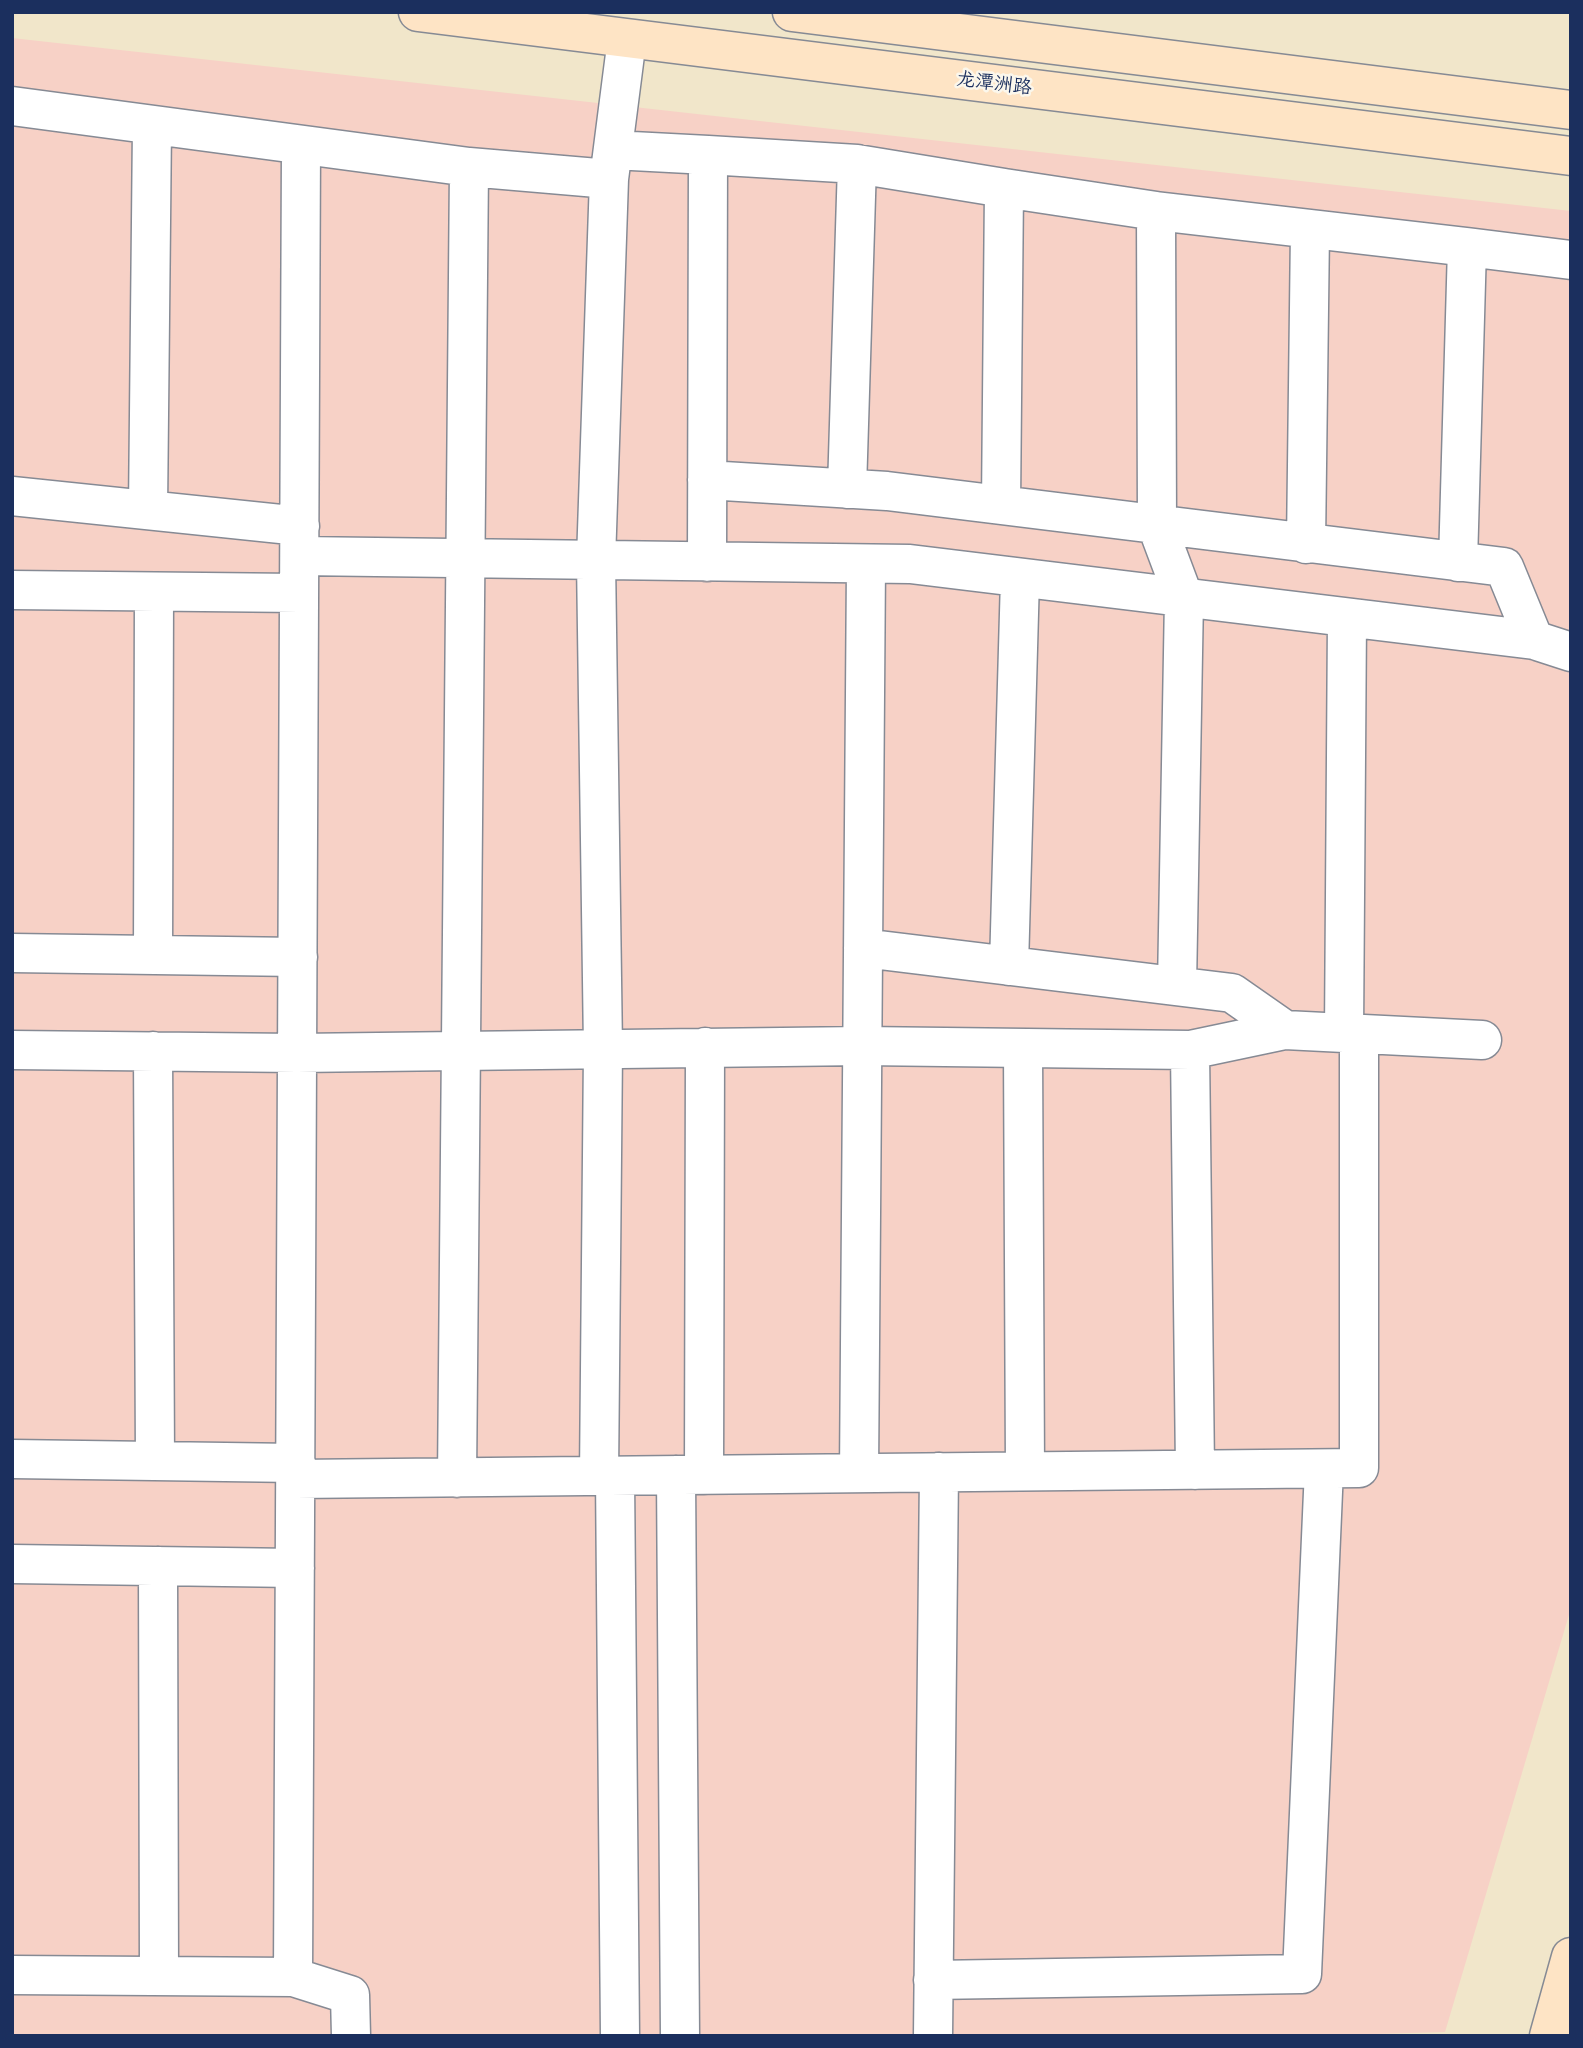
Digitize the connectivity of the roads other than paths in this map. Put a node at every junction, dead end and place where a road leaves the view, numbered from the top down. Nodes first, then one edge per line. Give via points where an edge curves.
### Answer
1 (418, 12) edge
2 (792, 12) edge
3 (627, 39) junction
4 (12, 106) edge
5 (1571, 110) edge
6 (152, 125) junction
7 (301, 146) junction
8 (708, 155) junction
9 (1571, 156) edge
10 (611, 164) junction
11 (857, 164) junction
12 (469, 167) junction
13 (1004, 188) junction
14 (1156, 211) junction
15 (1310, 230) junction
16 (1467, 247) junction
17 (1571, 260) edge
18 (707, 480) junction
19 (847, 489) junction
20 (12, 496) edge
21 (1001, 505) junction
22 (148, 510) junction
23 (1157, 526) junction
24 (300, 541) junction
25 (1306, 544) junction
26 (466, 558) junction
27 (596, 560) junction
28 (706, 562) junction
29 (1458, 562) junction
30 (866, 564) junction
31 (1020, 578) junction
32 (12, 590) edge
33 (153, 592) junction
34 (299, 593) junction
35 (1184, 598) junction
36 (1347, 618) junction
37 (1534, 640) junction
38 (1571, 652) edge
39 (863, 948) junction
40 (12, 953) edge
41 (153, 955) junction
42 (298, 957) junction
43 (1009, 965) junction
44 (1177, 986) junction
45 (1285, 1030) junction
46 (1351, 1034) junction
47 (1482, 1040) dead end
48 (863, 1046) junction
49 (705, 1047) junction
50 (1023, 1048) junction
51 (603, 1049) junction
52 (12, 1050) edge
53 (1190, 1050) junction
54 (153, 1051) junction
55 (461, 1051) junction
56 (298, 1053) junction
57 (12, 1459) edge
58 (155, 1461) junction
59 (1324, 1469) junction
60 (1195, 1470) junction
61 (296, 1471) junction
62 (1025, 1471) junction
63 (939, 1472) junction
64 (859, 1473) junction
65 (690, 1475) junction
66 (607, 1476) junction
67 (457, 1478) junction
68 (12, 1564) edge
69 (158, 1566) junction
70 (295, 1568) junction
71 (1571, 1957) edge
72 (12, 1975) edge
73 (159, 1976) junction
74 (293, 1977) junction
75 (933, 1979) junction
76 (351, 2036) edge
77 (620, 2036) edge
78 (680, 2036) edge
79 (933, 2036) edge
80 (1549, 2036) edge

1 - 3 main road, 龙潭洲路
2 - 5 main road
3 - 9 main road, 龙潭洲路
3 - 10 street
4 - 6 street
6 - 7 street
6 - 22 street
7 - 12 street
7 - 24 street
8 - 10 street
8 - 11 street
8 - 18 street
10 - 12 street
10 - 27 street
11 - 13 street
11 - 19 street
12 - 26 street
13 - 14 street
13 - 21 street
14 - 15 street
14 - 23 street
15 - 16 street
15 - 25 street
16 - 17 street
16 - 29 street
18 - 19 street
18 - 28 street
19 - 21 street
20 - 22 street
21 - 23 street
22 - 24 street
23 - 25 street
23 - 35 street
24 - 26 street
24 - 34 street
25 - 29 street
26 - 27 street
26 - 55 street
27 - 28 street
27 - 51 street
28 - 30 street
29 - 37 street via 1504,568
30 - 31 street
30 - 39 street
31 - 35 street
31 - 43 street
32 - 33 street
33 - 34 street
33 - 41 street
34 - 42 street
35 - 36 street
35 - 44 street
36 - 37 street
36 - 46 street
37 - 38 street
39 - 43 street
39 - 48 street
40 - 41 street
41 - 42 street
42 - 56 street
43 - 44 street
44 - 45 street via 1232,993
45 - 46 street
45 - 53 street
46 - 47 street
46 - 59 street via 1359,1468
48 - 49 street
48 - 50 street
48 - 64 street
49 - 51 street
49 - 65 street
50 - 53 street
50 - 62 street
51 - 55 street
51 - 66 street
52 - 54 street
53 - 60 street
54 - 56 street
54 - 58 street
55 - 56 street
55 - 67 street
56 - 61 street
57 - 58 street
58 - 61 street
59 - 60 street
59 - 75 street via 1302,1974
60 - 62 street
61 - 67 street
61 - 70 street
62 - 63 street
63 - 64 street
63 - 75 street
64 - 65 street
65 - 66 street
65 - 78 street
66 - 67 street
66 - 77 street
68 - 69 street
69 - 70 street
69 - 73 street
70 - 74 street
71 - 80 main road
72 - 73 street
73 - 74 street
74 - 76 street via 350,1995
75 - 79 street

